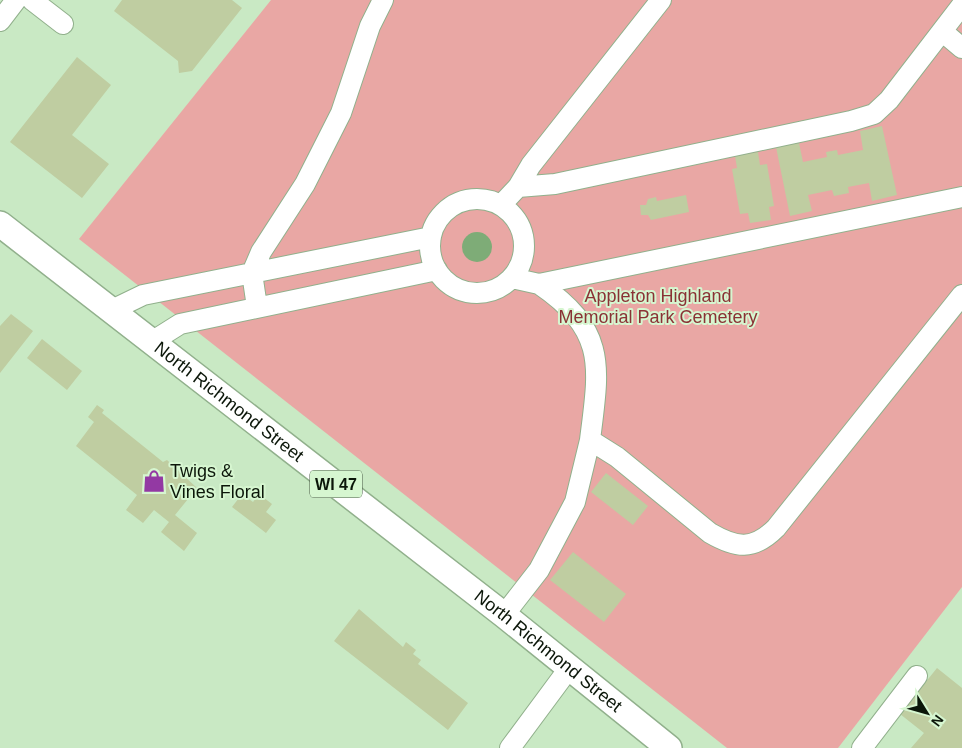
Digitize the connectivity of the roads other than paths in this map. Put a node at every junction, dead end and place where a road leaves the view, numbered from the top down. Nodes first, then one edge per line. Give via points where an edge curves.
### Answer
1 (16, 0) edge
2 (32, 0) edge
3 (383, 0) edge
4 (661, 0) edge
5 (962, 5) edge
6 (0, 21) edge
7 (63, 24) dead end
8 (942, 32) junction
9 (962, 48) edge
10 (518, 187) junction
11 (962, 197) edge
12 (501, 205) junction
13 (0, 224) edge
14 (431, 238) junction
15 (437, 270) junction
16 (252, 273) junction
17 (512, 278) junction
18 (539, 284) junction
19 (962, 295) edge
20 (256, 307) junction
21 (112, 310) junction
22 (153, 341) junction
23 (590, 440) junction
24 (504, 615) junction
25 (570, 667) junction
26 (917, 676) dead end
27 (864, 747) edge
28 (510, 748) edge
29 (669, 748) edge

1 - 6 street
2 - 7 street
3 - 16 street via 370,26 341,113 305,184 261,252
4 - 10 street via 531,165
5 - 8 street
8 - 9 street
8 - 10 street via 889,100 874,114 555,184
10 - 12 street
11 - 18 street
12 - 14 street via 480,199 458,203 440,217
12 - 17 street via 512,214 524,239 520,266
13 - 21 main road, North Richmond Street / WI 47
14 - 15 street via 431,254
14 - 16 street
15 - 17 street via 454,287 478,293 502,286
15 - 20 street
16 - 20 street
16 - 21 street via 143,295
17 - 18 street
18 - 23 street via 571,310 586,331 596,354 597,380
19 - 23 street via 776,528 765,539 751,545 726,542 710,533 617,457
20 - 22 street via 180,324
21 - 22 main road, North Richmond Street / WI 47
22 - 24 main road, North Richmond Street / WI 47
23 - 24 street via 575,502 539,570
24 - 25 main road, North Richmond Street / WI 47
25 - 28 street
25 - 29 main road, North Richmond Street / WI 47
26 - 27 street

